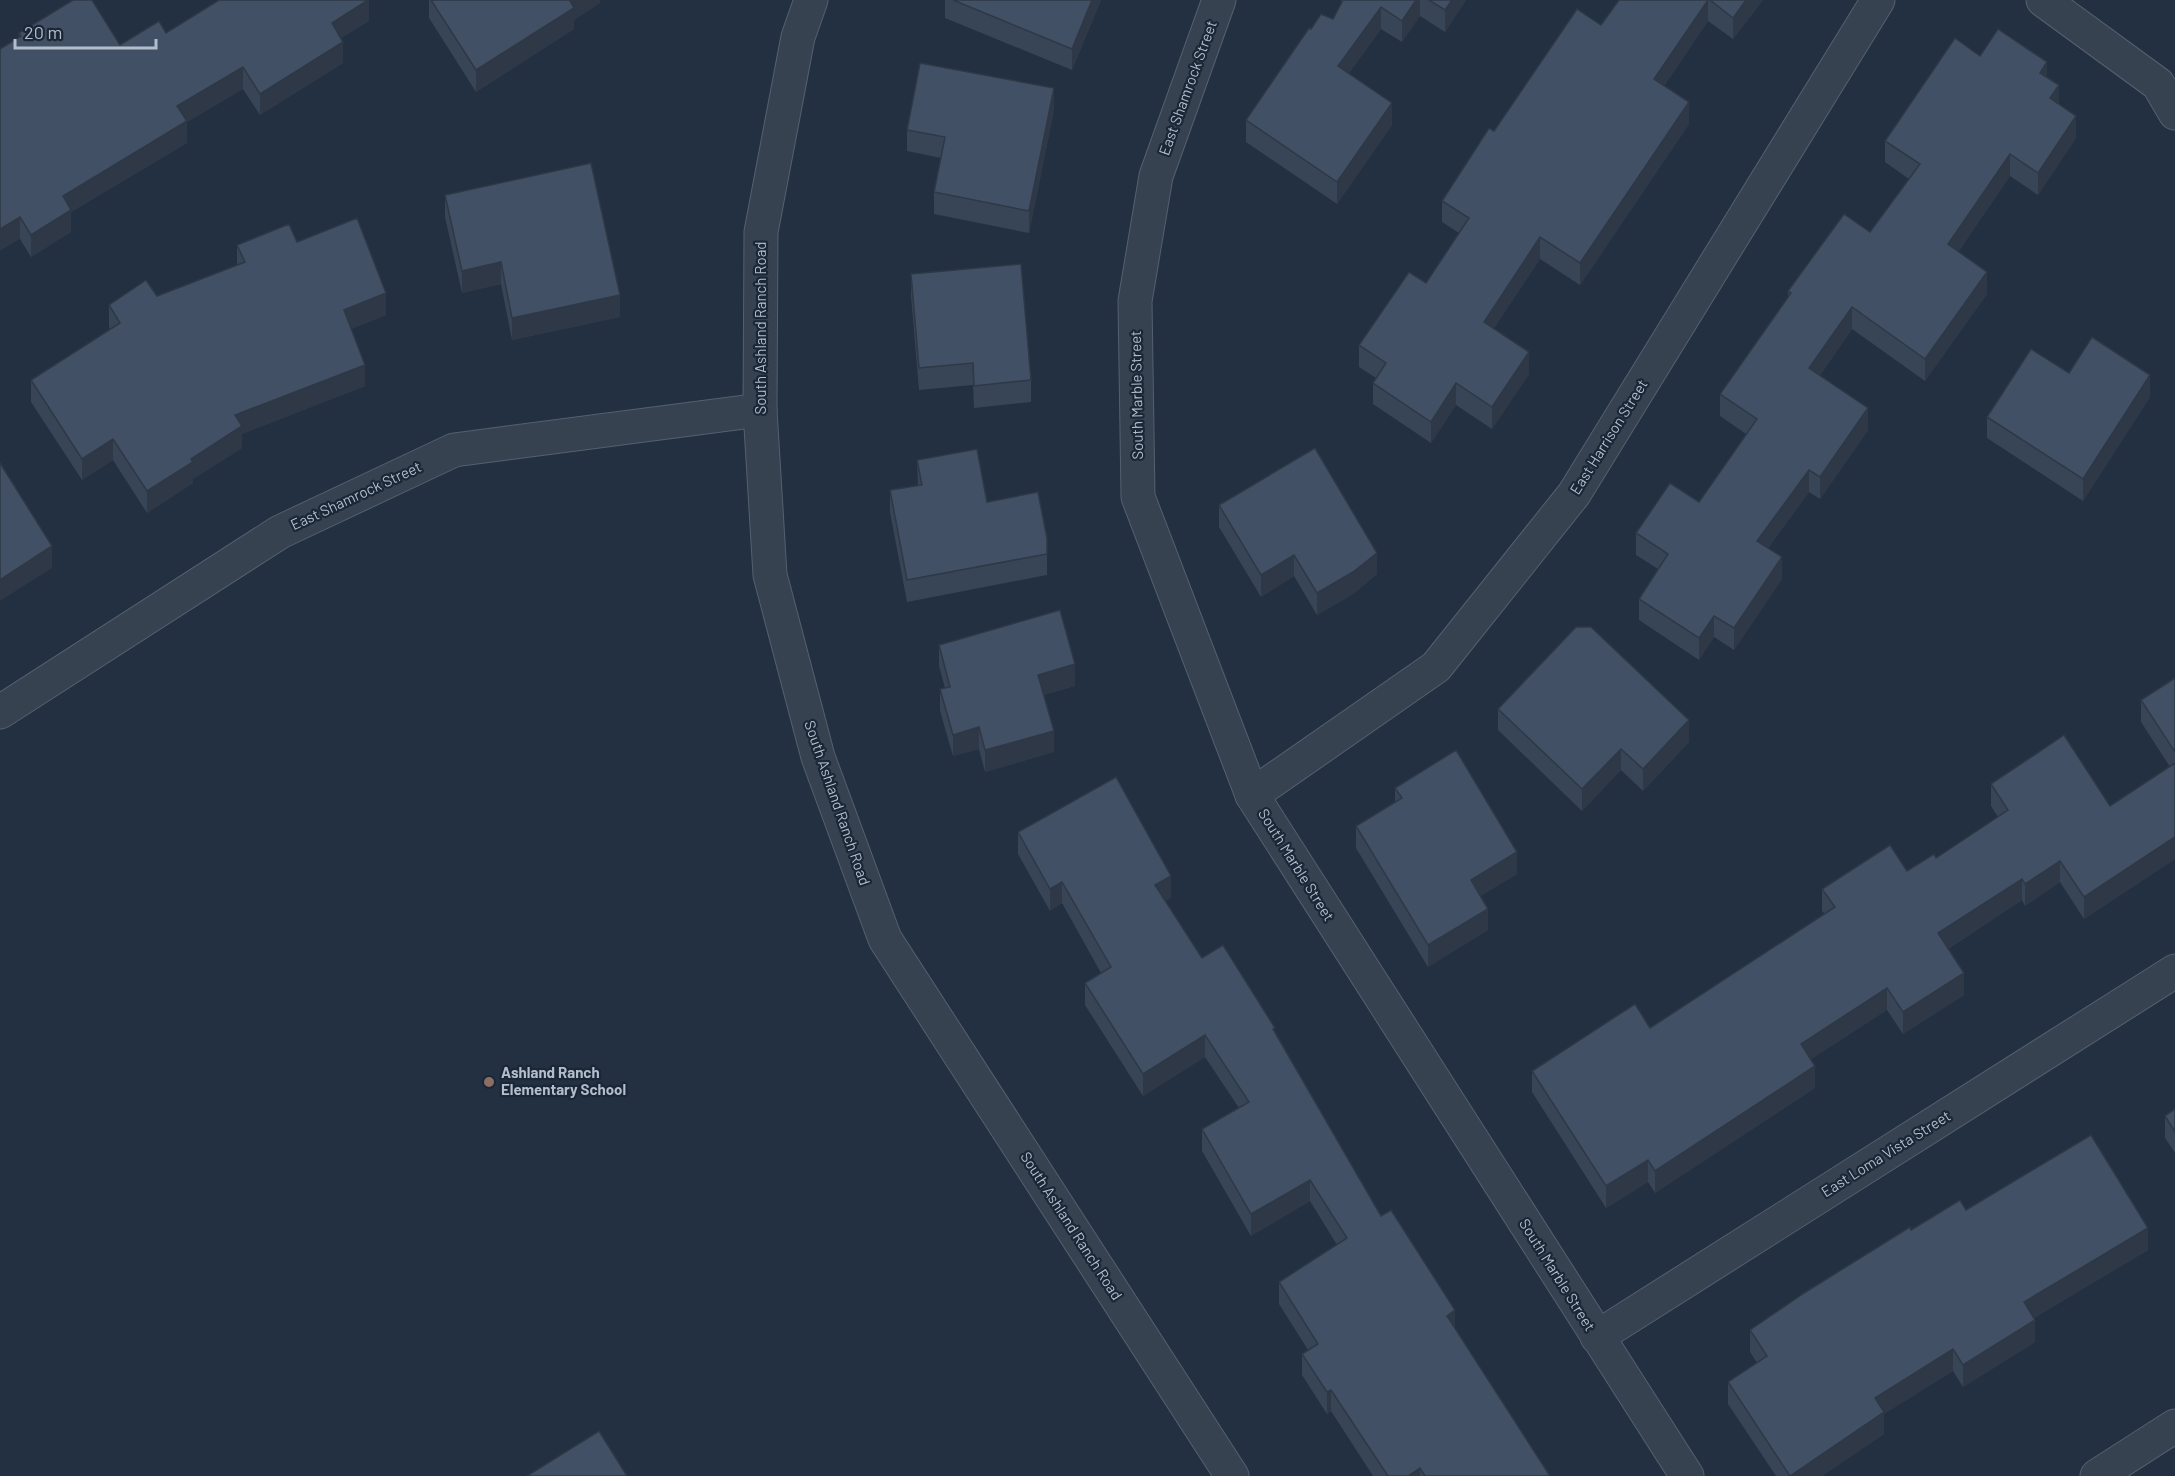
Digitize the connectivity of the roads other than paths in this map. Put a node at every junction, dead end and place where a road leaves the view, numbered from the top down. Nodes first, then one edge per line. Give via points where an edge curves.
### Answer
1 (811, 0) edge
2 (1219, 0) edge
3 (1878, 0) edge
4 (2043, 0) edge
5 (2175, 113) edge
6 (1156, 176) joint
7 (760, 410) junction
8 (0, 712) edge
9 (1252, 795) junction
10 (2175, 971) edge
11 (1597, 1337) junction
12 (2175, 1426) edge
13 (1232, 1476) edge
14 (1687, 1476) edge
15 (2097, 1476) edge

1 - 7 street, South Ashland Ranch Road via 798,37 761,232
2 - 6 street, East Shamrock Street
3 - 9 street, East Harrison Street via 1567,504 1436,667
4 - 5 street via 2158,84
6 - 9 street, South Marble Street via 1135,301 1138,497
7 - 8 street, East Shamrock Street via 454,450 280,532
7 - 13 street, South Ashland Ranch Road via 770,575 818,757 885,939
9 - 11 street, South Marble Street
10 - 11 street, East Loma Vista Street
11 - 14 street, South Marble Street
12 - 15 street

